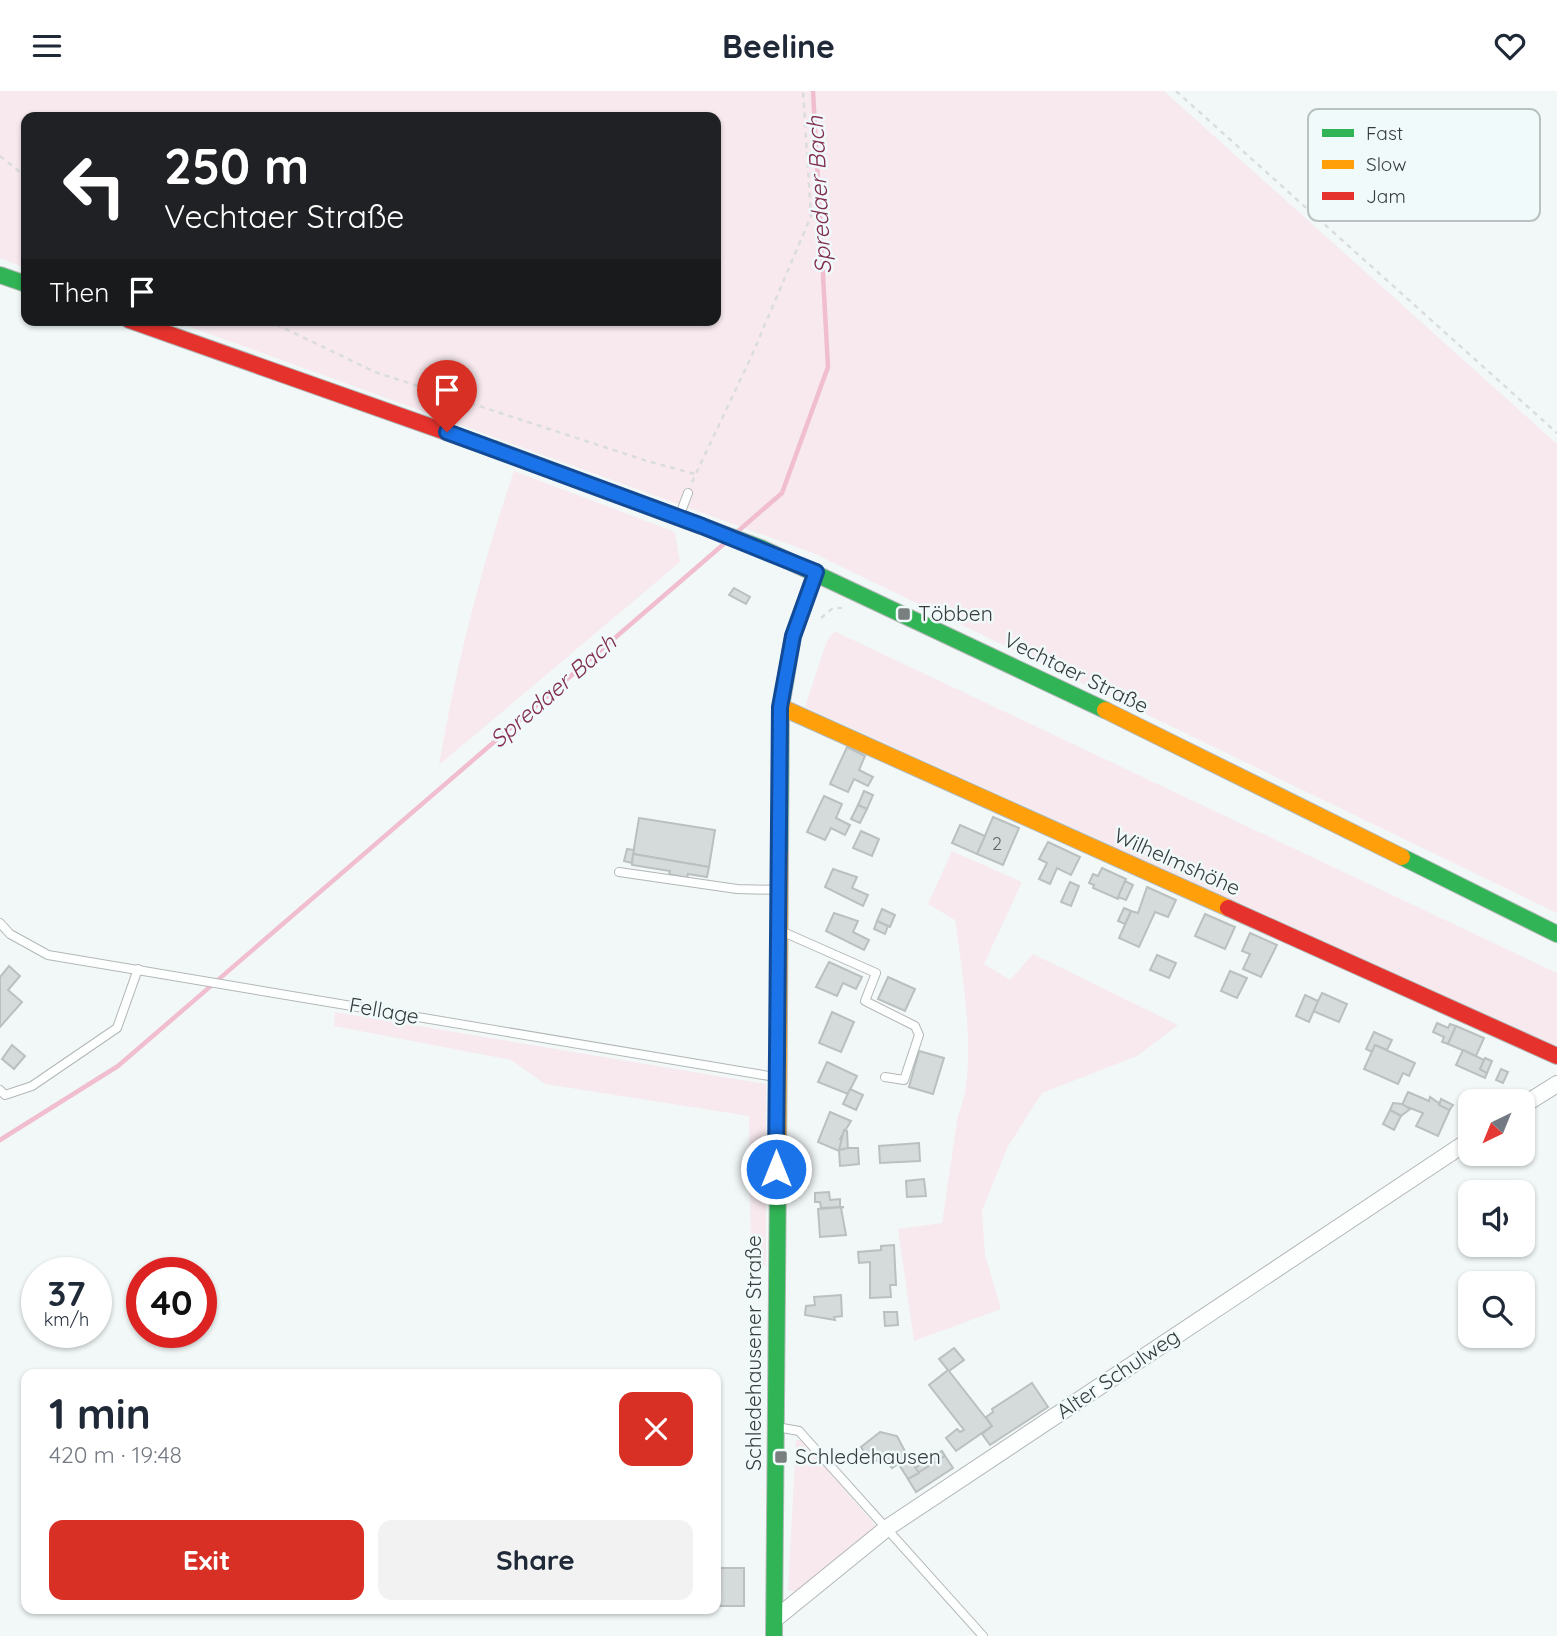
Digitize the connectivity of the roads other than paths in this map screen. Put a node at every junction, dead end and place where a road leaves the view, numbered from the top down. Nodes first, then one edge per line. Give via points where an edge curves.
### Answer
1 (0, 275) edge
2 (21, 283) edge
3 (146, 326) edge
4 (688, 493) road end
5 (682, 509) dead end
6 (816, 572) junction
7 (780, 707) junction
8 (619, 872) dead end
9 (779, 890) junction
10 (0, 923) edge
11 (778, 931) junction
12 (1557, 934) edge
13 (138, 969) junction
14 (1557, 1056) edge
15 (885, 1077) dead end
16 (782, 1078) junction
17 (1557, 1084) edge
18 (0, 1090) edge
19 (1535, 1098) edge
20 (1458, 1148) edge
21 (774, 1427) junction
22 (887, 1528) junction
23 (775, 1619) junction
24 (774, 1636) edge
25 (983, 1636) edge

1 - 2 street
3 - 6 street, Vechtaer Straße via 409,418
4 - 5 lane
6 - 7 street, Schledehausener Straße via 793,636
6 - 12 street, Vechtaer Straße
7 - 9 street, Schledehausener Straße
7 - 14 street, Wilhelmshöhe
8 - 9 lane
9 - 11 street, Schledehausener Straße
10 - 13 lane, Fellage via 10,935 48,955
11 - 15 lane via 876,973 865,1001 915,1026 919,1035 904,1080
11 - 16 street, Schledehausener Straße
13 - 16 lane, Fellage
13 - 18 lane via 117,1028 32,1086 5,1095
16 - 21 street, Schledehausener Straße
17 - 19 street
20 - 22 street, Alter Schulweg
21 - 22 lane via 799,1431
21 - 23 street, Schledehausener Straße
22 - 23 street, Alter Schulweg
22 - 25 lane
23 - 24 street, Schledehausener Straße

